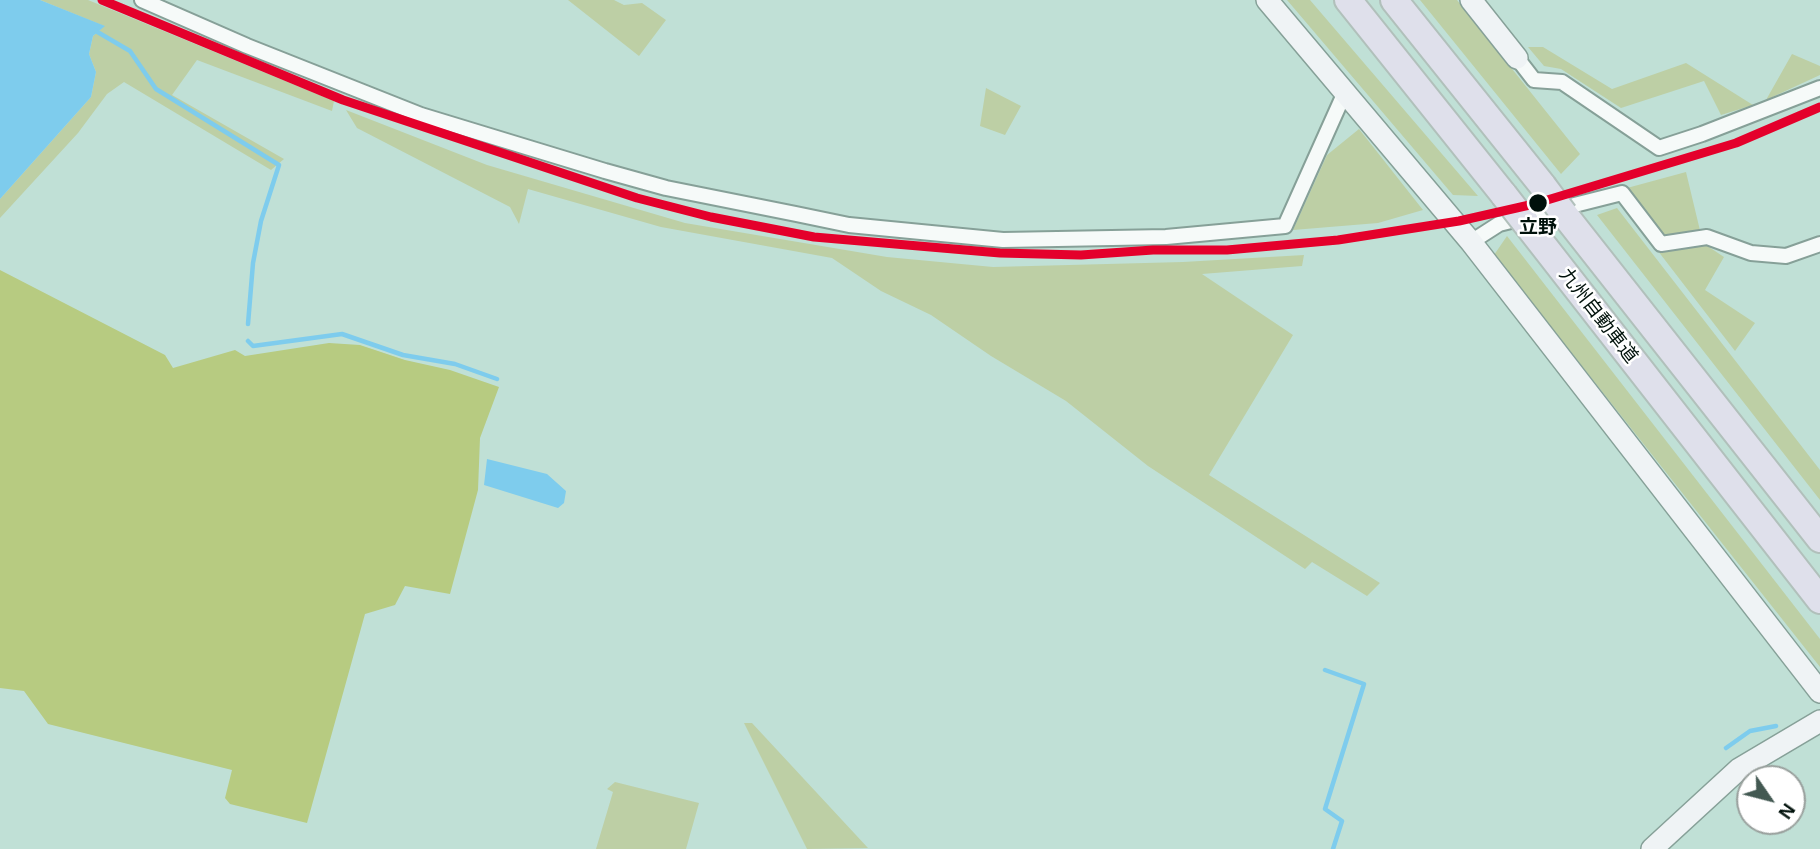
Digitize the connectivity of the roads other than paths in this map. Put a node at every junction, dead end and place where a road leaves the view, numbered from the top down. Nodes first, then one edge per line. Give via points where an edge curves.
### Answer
1 (142, 0) edge
2 (1267, 0) edge
3 (1348, 0) edge
4 (1394, 0) edge
5 (1471, 0) edge
6 (1517, 58) joint
7 (1820, 88) edge
8 (1345, 93) junction
9 (1471, 242) junction
10 (1820, 244) edge
11 (1820, 539) edge
12 (1820, 600) edge
13 (1820, 692) edge
14 (1820, 721) edge
15 (1652, 849) edge

1 - 8 street via 421,115 605,171 849,225 1003,240 1166,237 1285,226
2 - 8 street
3 - 12 highway, 九州自動車道, bridge
4 - 11 highway, 九州自動車道, bridge
5 - 6 street
6 - 7 street via 1534,79 1562,82 1659,148
8 - 9 street
9 - 10 street via 1499,224 1622,193 1661,244 1707,237 1751,253 1786,256
9 - 13 street
14 - 15 street via 1739,769

